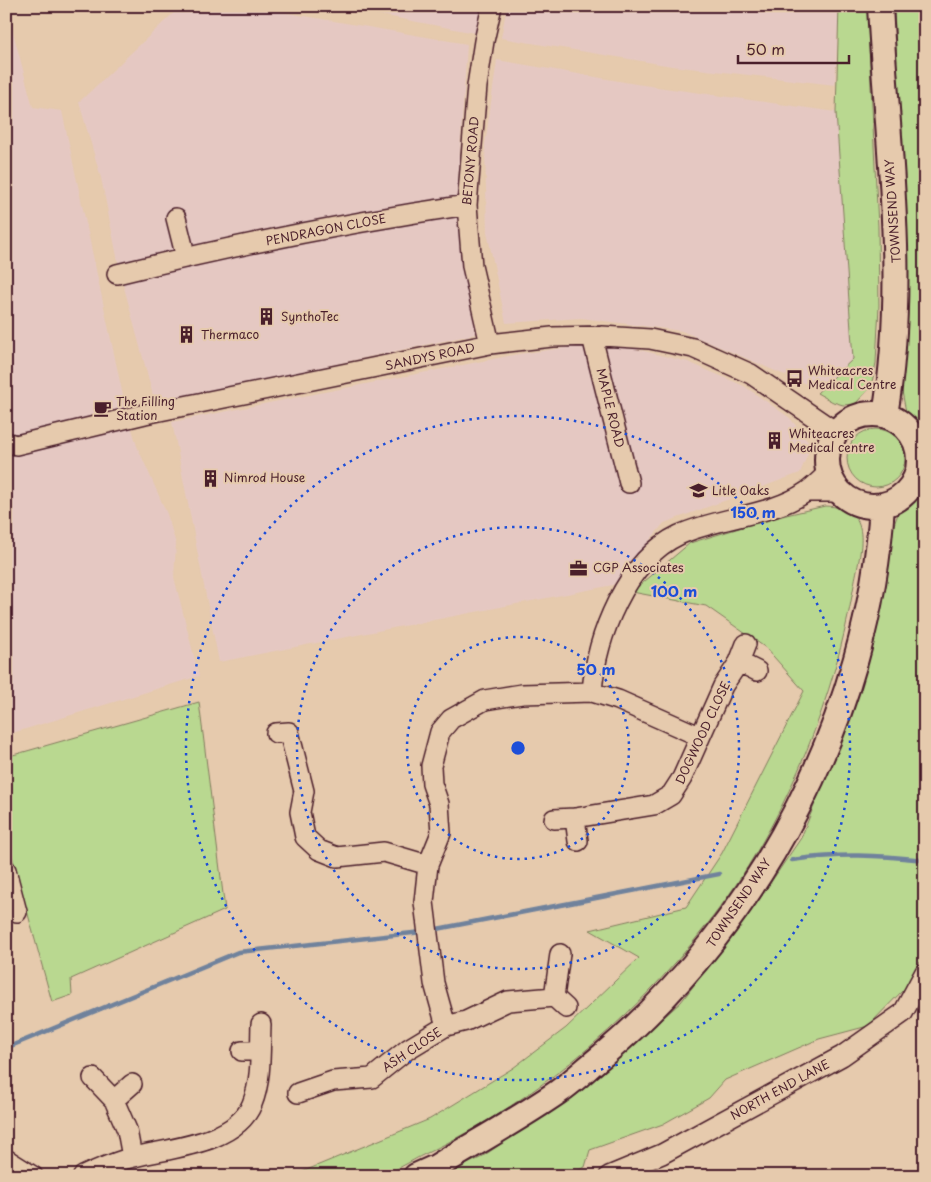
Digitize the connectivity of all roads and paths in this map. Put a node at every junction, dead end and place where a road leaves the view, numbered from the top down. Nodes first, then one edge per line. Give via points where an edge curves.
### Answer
1 (492, 6) edge
2 (880, 6) edge
3 (467, 205) junction
4 (176, 218) dead end
5 (186, 258) junction
6 (117, 274) dead end
7 (602, 336) junction
8 (490, 344) junction
9 (885, 415) junction
10 (836, 432) junction
11 (6, 442) edge
12 (834, 482) junction
13 (629, 483) dead end
14 (882, 505) junction
15 (746, 644) dead end
16 (739, 662) junction
17 (757, 671) dead end
18 (592, 692) junction
19 (289, 731) dead end
20 (699, 736) junction
21 (575, 818) junction
22 (554, 819) dead end
23 (578, 841) dead end
24 (428, 865) junction
25 (6, 870) edge
26 (17, 912) dead end
27 (560, 954) dead end
28 (925, 972) edge
29 (261, 1024) dead end
30 (446, 1026) junction
31 (93, 1078) dead end
32 (132, 1084) dead end
33 (298, 1093) dead end
34 (114, 1100) junction
35 (132, 1158) junction
36 (6, 1159) edge
37 (33, 1176) edge
38 (83, 1176) edge
39 (416, 1176) edge
40 (609, 1176) edge

1 - 3 street, BETONY ROAD via 477,86
2 - 9 main road, TOWNSEND WAY via 896,265 890,385
3 - 5 street, PENDRAGON CLOSE
3 - 8 street, BETONY ROAD via 472,266
4 - 5 street
5 - 6 street, PENDRAGON CLOSE
7 - 8 street, SANDYS ROAD via 552,337
7 - 10 street, SANDYS ROAD via 650,339 693,348 751,374
7 - 13 street, MAPLE ROAD via 594,345
8 - 11 street, SANDYS ROAD via 145,414 16,445
9 - 10 main road via 867,414 850,420
9 - 14 main road via 899,421 910,432 917,446 919,461 916,476 908,490 896,500
10 - 12 main road via 828,451
12 - 14 main road via 859,504
12 - 18 street via 772,506 680,534 652,554 619,595 599,646
14 - 39 main road, TOWNSEND WAY via 868,604 855,662 830,733 795,814 754,885 708,949 639,1024 559,1092
15 - 16 street, DOGWOOD CLOSE
16 - 17 street
16 - 20 street, DOGWOOD CLOSE via 723,686
18 - 20 street
18 - 24 street via 522,694 485,700 451,719 440,732 433,750 432,784 439,804 441,833
19 - 24 street via 304,792 300,812 305,837 320,850 337,857 384,852
20 - 21 street, DOGWOOD CLOSE via 682,778 671,795 654,805
21 - 22 street, DOGWOOD CLOSE
21 - 23 street
24 - 30 street via 424,902 427,929 434,983
25 - 26 street
27 - 30 street, ASH CLOSE via 560,1003 508,1001 466,1021
28 - 40 street, NORTH END LANE via 902,1013 842,1056 662,1154
29 - 35 street via 251,1051 258,1077 252,1105 235,1126 190,1146
30 - 33 street, ASH CLOSE via 372,1078 333,1081
31 - 34 street
32 - 34 street
34 - 35 street via 127,1130
35 - 38 street
36 - 37 street

